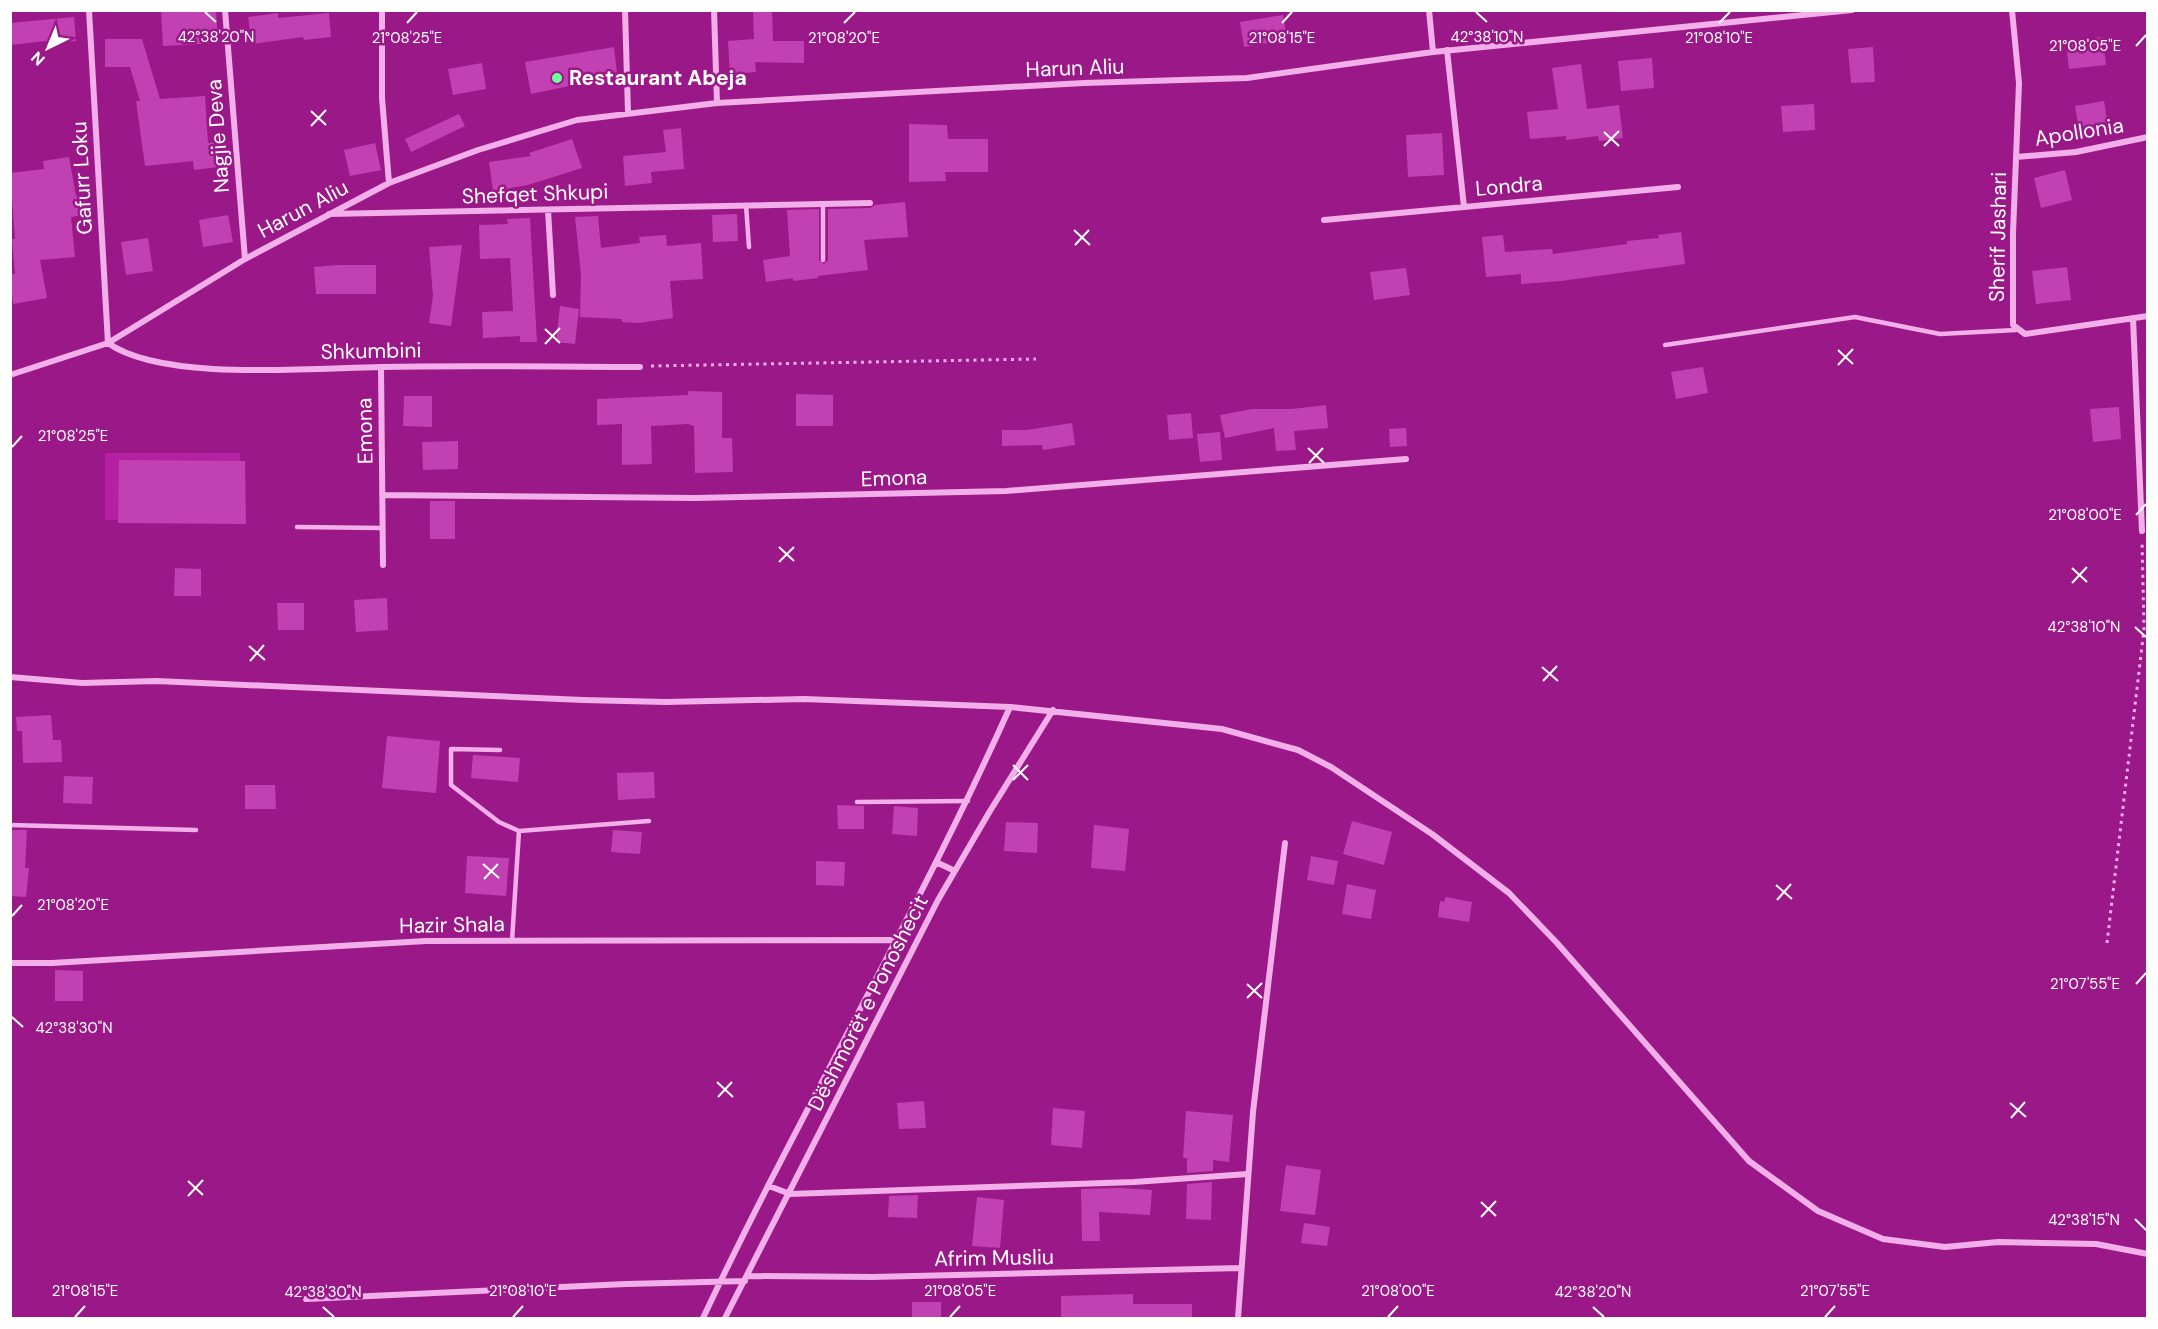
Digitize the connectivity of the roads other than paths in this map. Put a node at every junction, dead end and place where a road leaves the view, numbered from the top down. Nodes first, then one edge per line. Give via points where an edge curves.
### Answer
1 (89, 10) edge
2 (225, 10) edge
3 (382, 10) edge
4 (625, 10) edge
5 (714, 10) edge
6 (1429, 10) edge
7 (1852, 10) edge
8 (2012, 10) edge
9 (1446, 51) junction
10 (1433, 52) junction
11 (717, 103) junction
12 (628, 112) junction
13 (2148, 137) edge
14 (2016, 157) junction
15 (389, 183) junction
16 (1678, 187) dead end
17 (870, 203) dead end
18 (746, 204) junction
19 (823, 204) junction
20 (1464, 207) junction
21 (548, 210) junction
22 (326, 214) junction
23 (1324, 219) dead end
24 (749, 247) dead end
25 (245, 259) junction
26 (823, 260) dead end
27 (553, 295) dead end
28 (2148, 316) edge
29 (2133, 318) junction
30 (2016, 330) junction
31 (108, 343) junction
32 (1665, 345) dead end
33 (381, 367) junction
34 (640, 367) road end
35 (10, 375) edge
36 (1406, 459) dead end
37 (382, 495) junction
38 (297, 528) dead end
39 (382, 528) junction
40 (2142, 531) road end
41 (383, 565) dead end
42 (10, 677) edge
43 (1011, 706) junction
44 (1053, 710) junction
45 (500, 750) dead end
46 (968, 801) junction
47 (857, 802) dead end
48 (649, 821) dead end
49 (10, 825) edge
50 (196, 830) dead end
51 (519, 831) junction
52 (1285, 843) dead end
53 (936, 862) junction
54 (955, 871) junction
55 (894, 940) junction
56 (512, 941) junction
57 (10, 963) edge
58 (1248, 1174) junction
59 (769, 1186) junction
60 (790, 1194) junction
61 (2148, 1254) edge
62 (1240, 1268) junction
63 (747, 1279) junction
64 (720, 1282) junction
65 (306, 1299) dead end
66 (703, 1318) edge
67 (725, 1318) edge
68 (1238, 1318) edge

1 - 31 street, Gafurr Loku
2 - 25 street, Nagjie Deva
3 - 15 street via 382,98
4 - 12 street
5 - 11 street
6 - 10 street
7 - 9 street, Harun Aliu
8 - 14 street, Sherif Jashari via 2019,83
9 - 10 street, Harun Aliu
9 - 20 street, Londra
10 - 11 street, Harun Aliu via 1247,78
11 - 12 street, Harun Aliu
12 - 15 street, Harun Aliu via 531,133
13 - 14 street, Apollonia via 2076,152
14 - 30 street, Sherif Jashari
15 - 22 street, Harun Aliu
16 - 20 street, Londra
17 - 19 street, Shefqet Shkupi
18 - 19 street, Shefqet Shkupi
18 - 21 street, Shefqet Shkupi
18 - 24 lane
19 - 26 lane
20 - 23 street
21 - 22 street, Shefqet Shkupi
21 - 27 street
22 - 25 street, Harun Aliu
25 - 31 street, Harun Aliu
28 - 29 street, Sherif Jashari
29 - 30 street, Sherif Jashari via 2051,332 2025,334
29 - 40 street
30 - 32 lane via 1940,334 1855,317
31 - 33 street, Shkumbini via 145,360 235,369
31 - 35 street, Harun Aliu
33 - 34 street, Shkumbini
33 - 37 street, Emona
36 - 37 street, Emona via 1006,491 695,498
37 - 39 street, Emona
38 - 39 lane
39 - 41 street, Emona
42 - 43 street via 82,683 157,681 583,700 804,699
43 - 44 street
43 - 46 street, Dëshmorët e Ponoshecit
44 - 54 street, Dëshmorët e Ponoshecit
44 - 61 street via 1222,729 1298,750 1432,834 1531,914 1749,1161 1818,1211 1883,1239 1945,1247 1998,1242 2076,1243
45 - 51 lane via 451,749 451,785 499,822
46 - 47 lane
46 - 53 street, Dëshmorët e Ponoshecit
48 - 51 lane
49 - 50 lane
51 - 56 lane
52 - 58 street
53 - 54 street
53 - 55 street, Dëshmorët e Ponoshecit
54 - 60 street, Dëshmorët e Ponoshecit
55 - 56 street, Hazir Shala
55 - 59 street, Dëshmorët e Ponoshecit
56 - 57 street, Hazir Shala via 426,941
58 - 60 street via 1134,1182
58 - 62 street
59 - 60 street
59 - 64 street, Dëshmorët e Ponoshecit
60 - 63 street, Dëshmorët e Ponoshecit
62 - 63 street, Afrim Musliu
62 - 68 street
63 - 64 street, Afrim Musliu
63 - 67 street, Dëshmorët e Ponoshecit
64 - 65 street, Afrim Musliu
64 - 66 street, Dëshmorët e Ponoshecit

